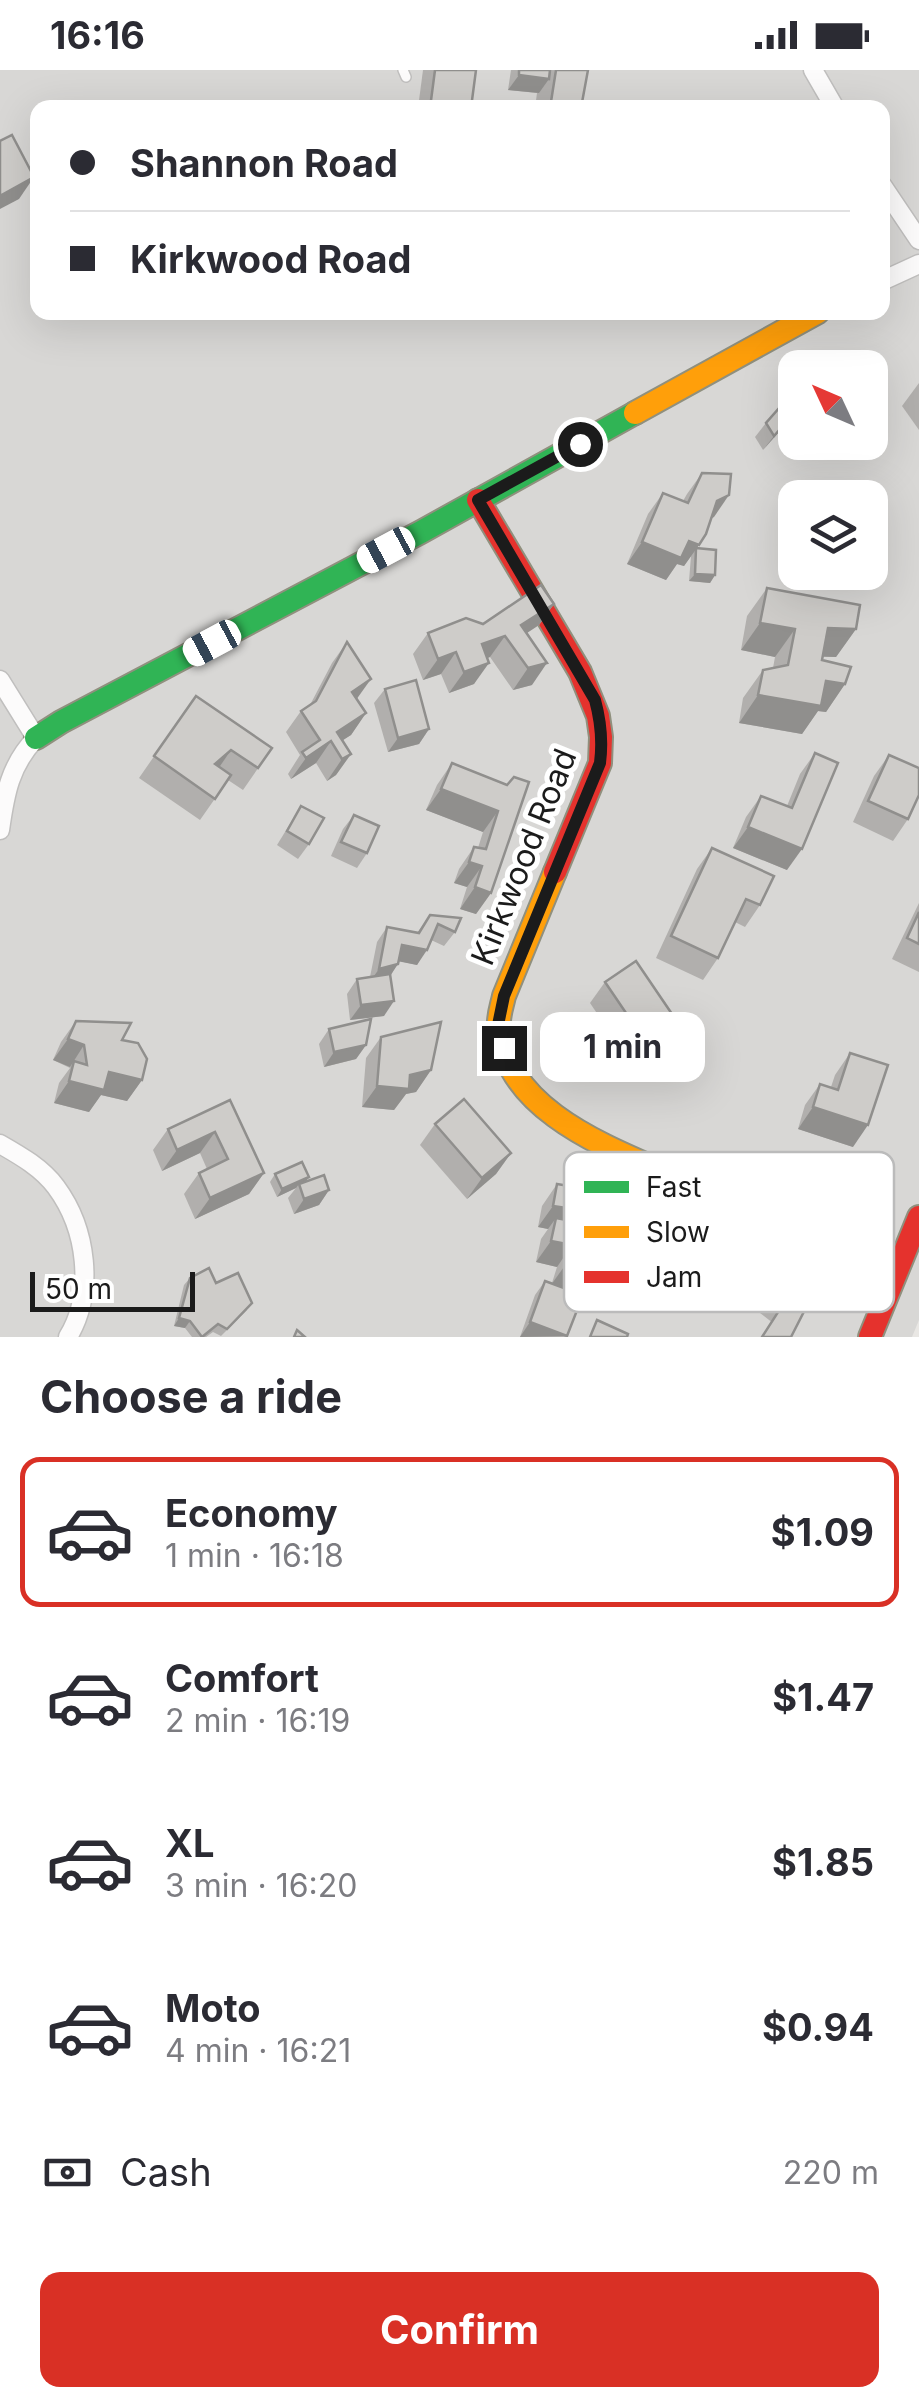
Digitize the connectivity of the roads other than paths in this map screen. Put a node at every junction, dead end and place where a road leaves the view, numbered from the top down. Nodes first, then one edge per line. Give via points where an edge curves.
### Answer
1 (813, 70) edge
2 (830, 100) edge
3 (890, 197) edge
4 (919, 240) edge
5 (919, 264) edge
6 (890, 277) edge
7 (804, 320) edge
8 (478, 500) junction
9 (0, 680) edge
10 (36, 738) junction
11 (0, 830) edge
12 (0, 1144) edge
13 (618, 1152) edge
14 (919, 1217) edge
15 (894, 1276) edge
16 (880, 1312) edge
17 (68, 1337) edge
18 (870, 1337) edge

1 - 2 street
3 - 4 street
5 - 6 street
7 - 8 street
8 - 10 street
8 - 13 street, Kirkwood Road via 595,700 602,746 498,1025 517,1075 562,1123
9 - 10 street
10 - 11 street via 8,784
12 - 17 street via 56,1186 74,1218 84,1254 84,1292
14 - 15 street
16 - 18 street

